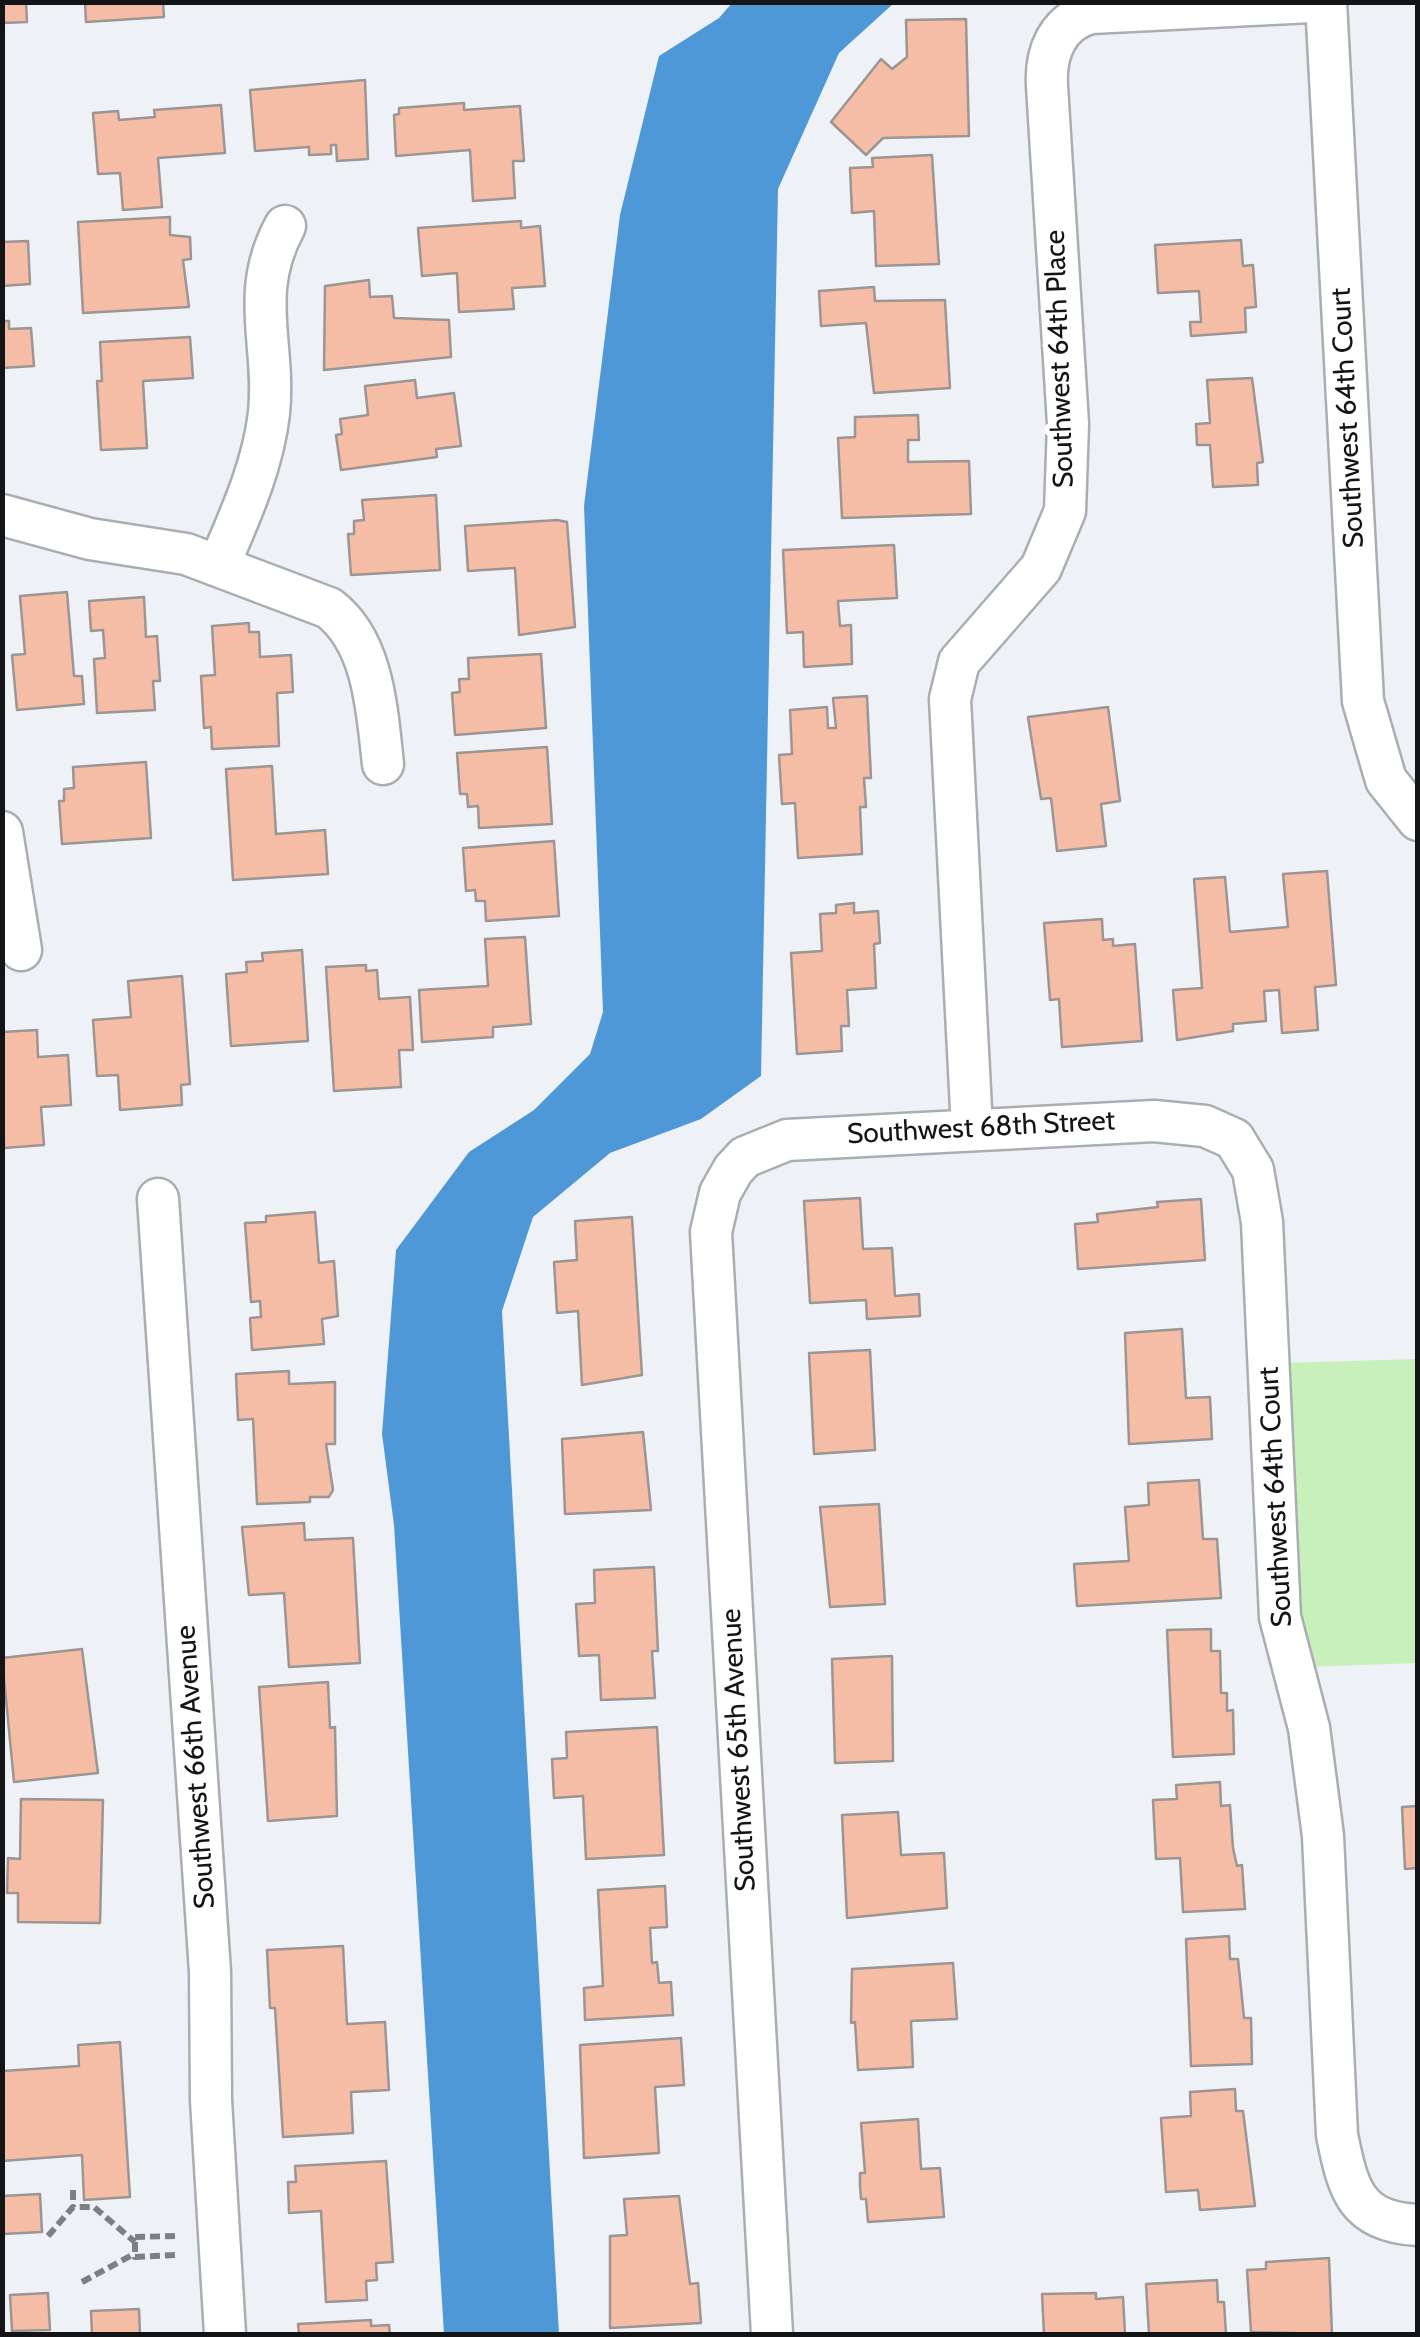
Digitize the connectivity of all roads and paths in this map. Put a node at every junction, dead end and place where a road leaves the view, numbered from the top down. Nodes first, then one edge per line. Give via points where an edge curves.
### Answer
1 (1311, 2) edge
2 (1326, 2) edge
3 (1234, 4) edge
4 (285, 226) dead end
5 (2, 515) edge
6 (220, 565) junction
7 (383, 764) dead end
8 (1418, 820) edge
9 (2, 832) edge
10 (21, 950) dead end
11 (972, 1129) junction
12 (1234, 1140) joint
13 (732, 1170) joint
14 (158, 1200) dead end
15 (73, 2190) dead end
16 (73, 2207) junction
17 (1418, 2225) edge
18 (48, 2236) dead end
19 (175, 2236) dead end
20 (135, 2242) junction
21 (136, 2254) junction
22 (176, 2255) dead end
23 (82, 2282) dead end
24 (225, 2334) edge
25 (772, 2334) edge

1 - 3 street
2 - 8 street, Southwest 64th Court via 1363,701 1386,780
3 - 11 street, Southwest 64th Place via 1091,13 1059,34 1046,72 1068,424 1065,511 1041,568 960,662 950,699
4 - 6 street via 265,273 266,432
5 - 6 street
6 - 7 street via 306,597 344,620 365,663
9 - 10 street
11 - 12 street, Southwest 68th Street via 1168,1122 1205,1126
11 - 13 street, Southwest 68th Street via 788,1140
12 - 17 street, Southwest 64th Court via 1253,1170 1260,1209 1280,1618 1310,1728 1323,1836 1338,2135 1348,2180 1365,2210
13 - 25 street, Southwest 65th Avenue via 713,1214 711,1248
14 - 24 street, Southwest 66th Avenue via 210,1972 210,2100
15 - 16 path
16 - 18 path
16 - 20 path via 94,2206
19 - 20 path
20 - 21 path
21 - 22 path
21 - 23 path

